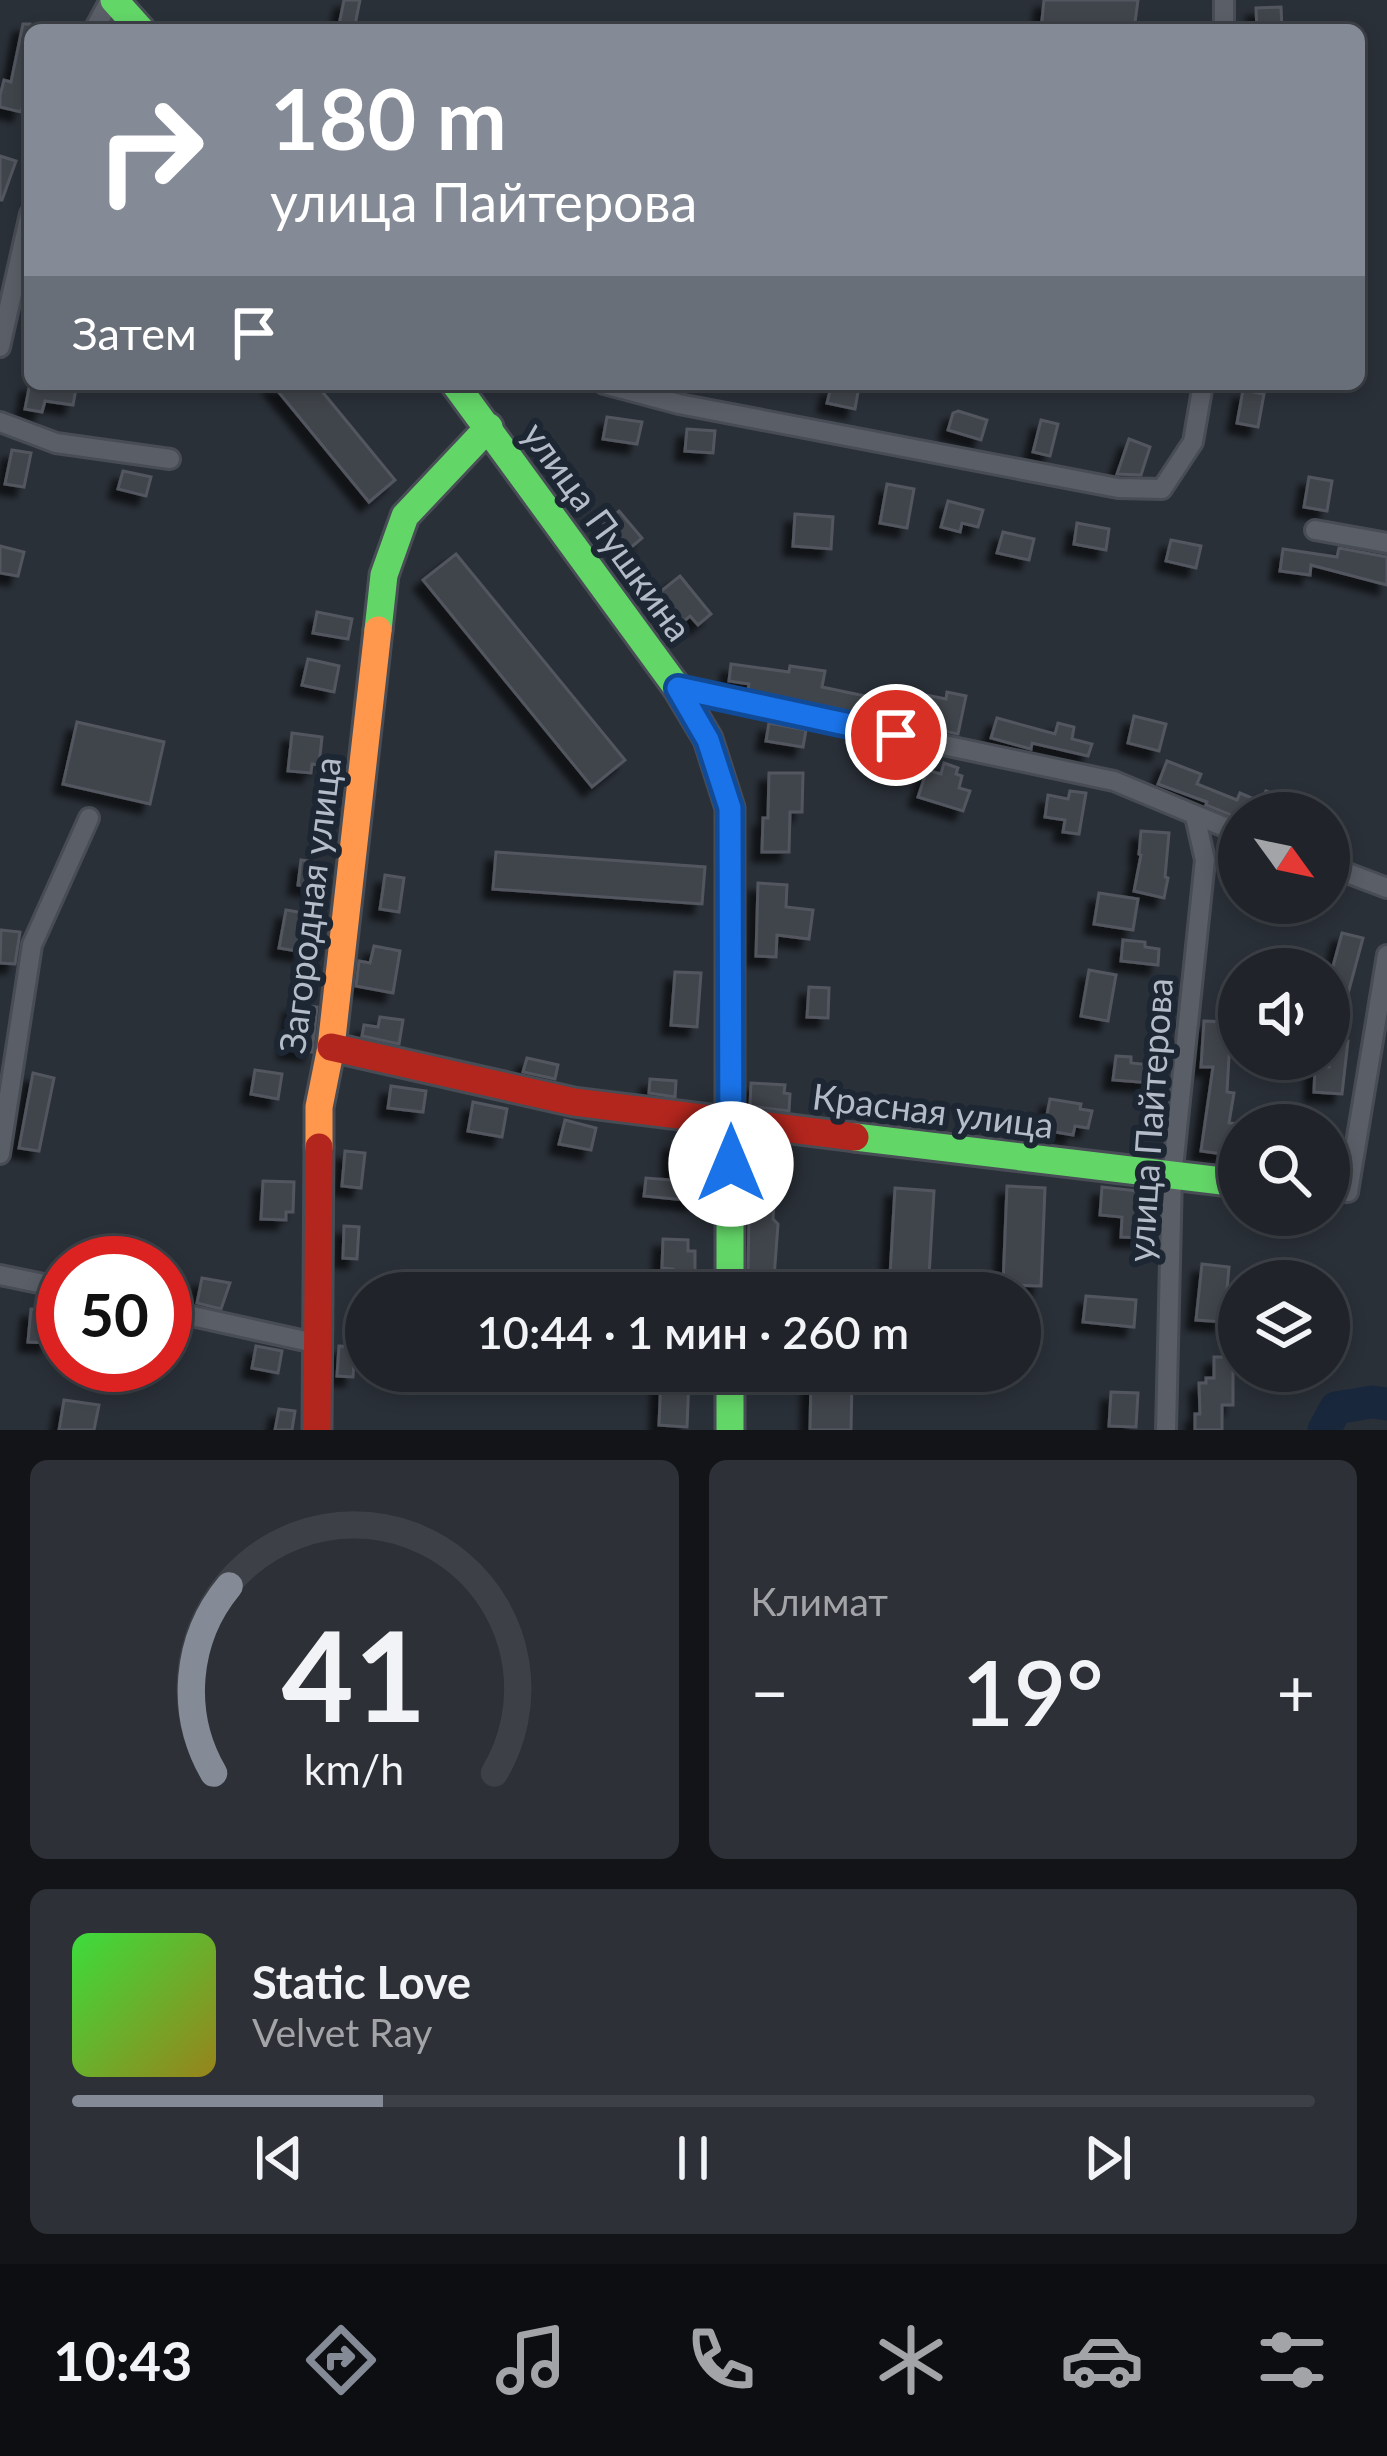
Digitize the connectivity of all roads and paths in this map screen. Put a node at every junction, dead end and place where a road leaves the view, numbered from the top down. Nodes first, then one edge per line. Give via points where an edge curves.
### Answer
1 (112, 0) edge
2 (135, 24) edge
3 (24, 241) edge
4 (0, 347) edge
5 (460, 390) edge
6 (626, 390) edge
7 (1202, 390) edge
8 (0, 422) edge
9 (489, 427) junction
10 (170, 459) dead end
11 (1315, 530) dead end
12 (1387, 543) edge
13 (678, 688) junction
14 (1196, 816) junction
15 (89, 818) dead end
16 (1218, 824) edge
17 (1350, 874) edge
18 (1387, 888) edge
19 (1387, 955) edge
20 (331, 1047) junction
21 (731, 1120) junction
22 (0, 1154) edge
23 (1172, 1177) junction
24 (1350, 1180) edge
25 (1218, 1181) edge
26 (730, 1272) edge
27 (0, 1275) edge
28 (36, 1282) edge
29 (192, 1316) edge
30 (319, 1344) junction
31 (730, 1392) edge
32 (317, 1430) edge
33 (730, 1430) edge
34 (1166, 1430) edge

1 - 2 street
3 - 4 street
5 - 9 street, улица Пушкина
6 - 7 street via 1118,488 1162,488 1192,442
8 - 10 street via 56,442
9 - 13 street, улица Пушкина
9 - 20 street, Загородная улица via 405,516 384,574
11 - 12 street
13 - 14 street via 1114,781
13 - 21 street, улица Пушкина via 708,740 730,808
14 - 16 street
14 - 23 street, улица Пайтерова via 1205,860
15 - 22 street via 32,945
17 - 18 street
19 - 24 street
20 - 21 street, Красная улица via 574,1102
20 - 30 street, Загородная улица via 319,1107
21 - 23 street, Красная улица
21 - 26 street, улица Пушкина
23 - 25 street, Красная улица
23 - 34 street, улица Пайтерова
27 - 28 street
29 - 30 street
30 - 32 street, Загородная улица
31 - 33 street

